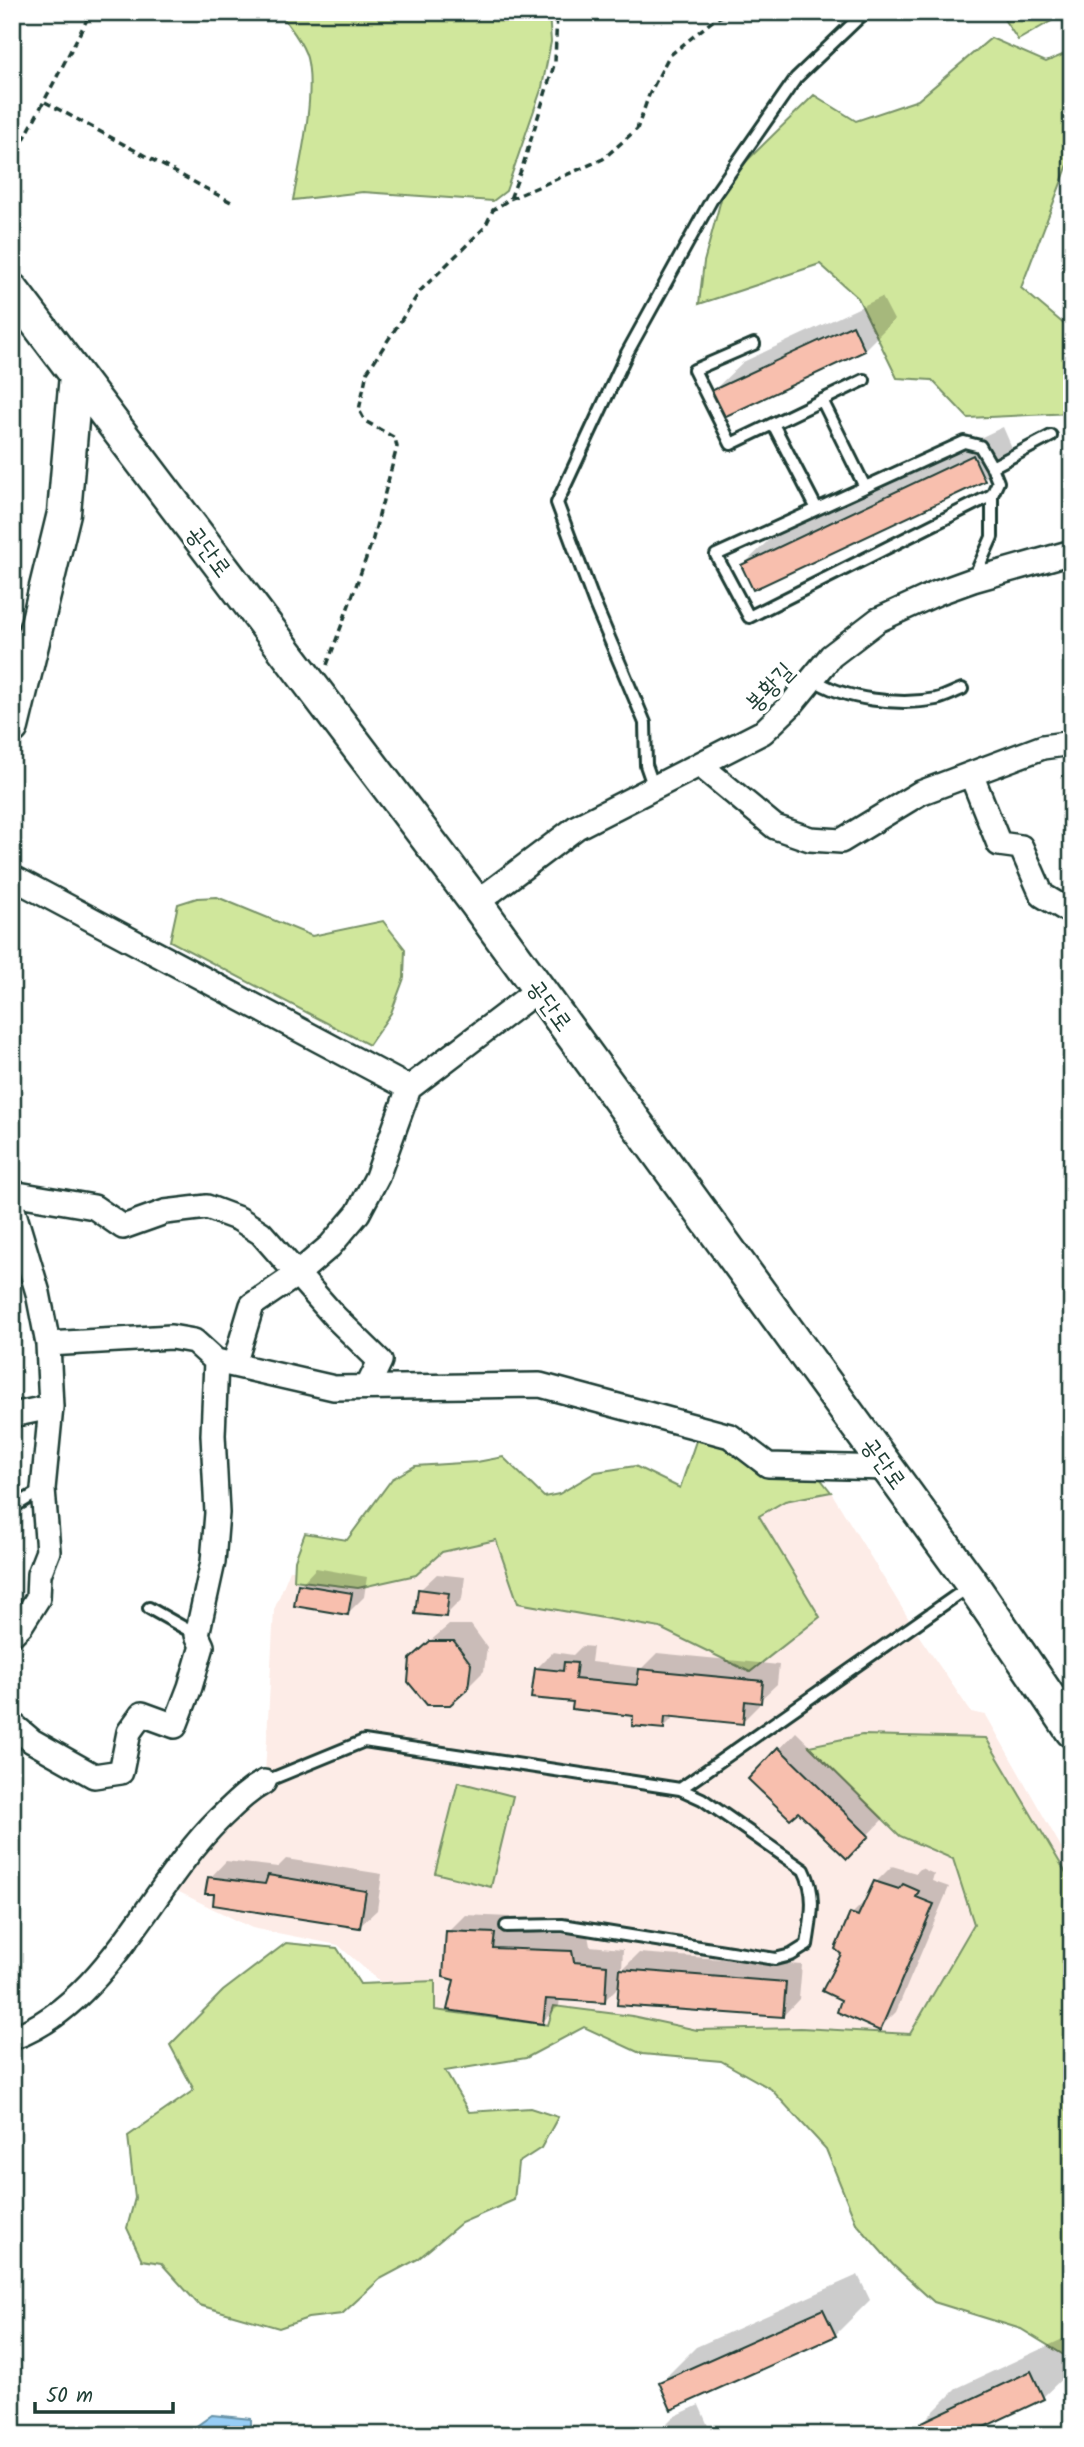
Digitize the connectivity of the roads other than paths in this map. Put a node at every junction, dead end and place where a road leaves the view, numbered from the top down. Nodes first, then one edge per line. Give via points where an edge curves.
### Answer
1 (865, 12) edge
2 (12, 290) edge
3 (754, 344) dead end
4 (76, 375) junction
5 (864, 380) dead end
6 (822, 400) junction
7 (773, 424) junction
8 (1051, 436) dead end
9 (992, 467) junction
10 (865, 487) junction
11 (992, 495) junction
12 (817, 509) junction
13 (1072, 552) edge
14 (973, 580) junction
15 (813, 679) junction
16 (962, 689) dead end
17 (12, 727) edge
18 (1072, 743) edge
19 (700, 765) junction
20 (971, 774) junction
21 (654, 788) junction
22 (12, 877) edge
23 (476, 903) junction
24 (1072, 914) edge
25 (539, 989) junction
26 (409, 1087) junction
27 (12, 1193) edge
28 (12, 1206) edge
29 (296, 1275) junction
30 (48, 1344) junction
31 (225, 1363) junction
32 (368, 1386) junction
33 (51, 1407) junction
34 (12, 1415) edge
35 (888, 1468) junction
36 (43, 1489) junction
37 (12, 1508) edge
38 (972, 1584) junction
39 (149, 1608) dead end
40 (12, 1634) edge
41 (197, 1634) junction
42 (12, 1724) edge
43 (1072, 1731) edge
44 (264, 1782) joint
45 (680, 1789) junction
46 (506, 1926) dead end
47 (12, 2038) edge

1 - 21 lane via 796,78 713,197 627,354 556,503 645,723 646,765
2 - 4 street, 공단로
3 - 7 lane via 694,370 732,444
4 - 17 street via 64,513
4 - 23 street, 공단로
5 - 6 lane
6 - 7 lane
6 - 10 lane
7 - 12 lane
8 - 9 lane
9 - 10 lane via 980,446 964,442
9 - 11 lane via 998,482
10 - 12 lane
11 - 12 lane via 749,617 716,555
11 - 14 lane via 992,537
13 - 14 street, 봉황길
14 - 15 street, 봉황길 via 878,620 831,656
15 - 16 lane via 828,689 874,701 937,699
15 - 19 street, 봉황길 via 763,733
18 - 20 street via 1043,747
19 - 20 street via 775,827 810,839 841,841 920,793
19 - 21 street, 봉황길
20 - 24 street via 999,844 1021,848 1042,895
21 - 23 street, 봉황길 via 577,827
22 - 26 street
23 - 25 street, 공단로
25 - 26 street
25 - 35 street, 공단로
26 - 29 street via 377,1177 358,1213 330,1246
27 - 29 street via 94,1207 123,1227 165,1212 207,1207 261,1233
28 - 30 street
29 - 31 street via 252,1305
29 - 32 street via 380,1361
30 - 31 street via 172,1337 194,1341
30 - 33 street
31 - 32 street via 334,1388
31 - 41 street via 213,1435 217,1513 213,1562
32 - 35 street via 540,1385 730,1436 768,1465
33 - 34 street
33 - 36 street
35 - 38 street, 공단로
36 - 37 lane
36 - 40 street via 48,1551 39,1574 38,1598
38 - 43 street, 공단로
38 - 45 lane
39 - 41 lane
41 - 42 street via 202,1646 174,1726 142,1714 129,1732 121,1772 94,1776 32,1741
44 - 45 lane via 364,1741
44 - 47 street via 248,1791 198,1840 102,1972 59,2012
45 - 46 lane via 702,1799 804,1870 813,1904 807,1945 775,1959 562,1925

